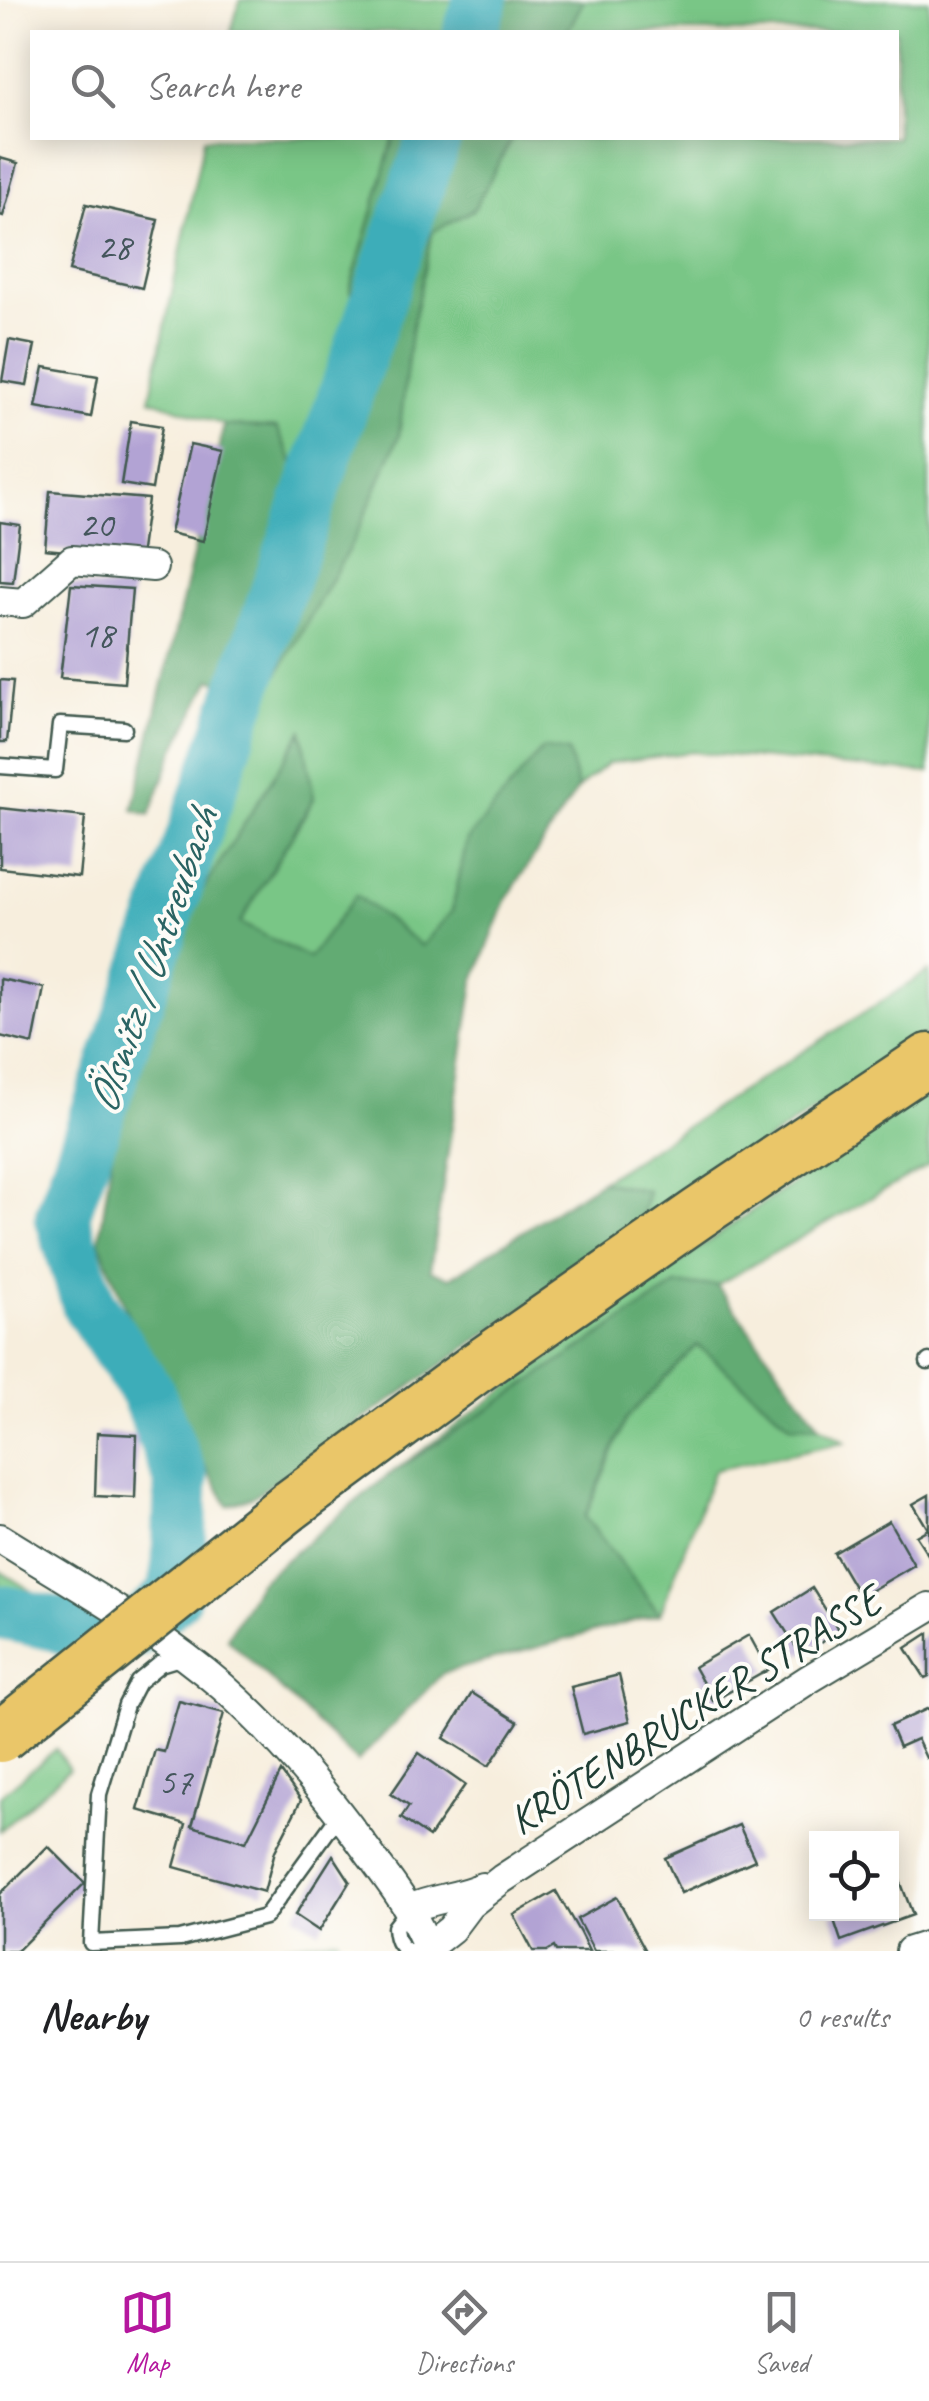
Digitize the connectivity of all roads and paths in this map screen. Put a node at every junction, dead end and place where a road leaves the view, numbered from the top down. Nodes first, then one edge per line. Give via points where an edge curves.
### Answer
1 (153, 566) dead end
2 (0, 602) edge
3 (124, 730) dead end
4 (0, 766) edge
5 (926, 1061) edge
6 (0, 1538) edge
7 (929, 1608) edge
8 (173, 1649) junction
9 (0, 1737) edge
10 (340, 1814) junction
11 (502, 1879) junction
12 (409, 1909) junction
13 (929, 1944) edge
14 (421, 1950) edge
15 (910, 1951) edge

1 - 2 street via 72,560 22,603
3 - 4 lane via 60,726 55,770
5 - 9 highway, bridge via 492,1357 288,1507
6 - 8 street
7 - 11 street, KRÖTENBRUCKER STRASSE
8 - 10 street via 290,1752
8 - 10 lane via 138,1682 126,1705 99,1794 90,1943 180,1939 265,1917
10 - 12 street
11 - 12 street, KRÖTENBRUCKER STRASSE
11 - 14 street, KRÖTENBRUCKER STRASSE
12 - 14 street
13 - 15 street

